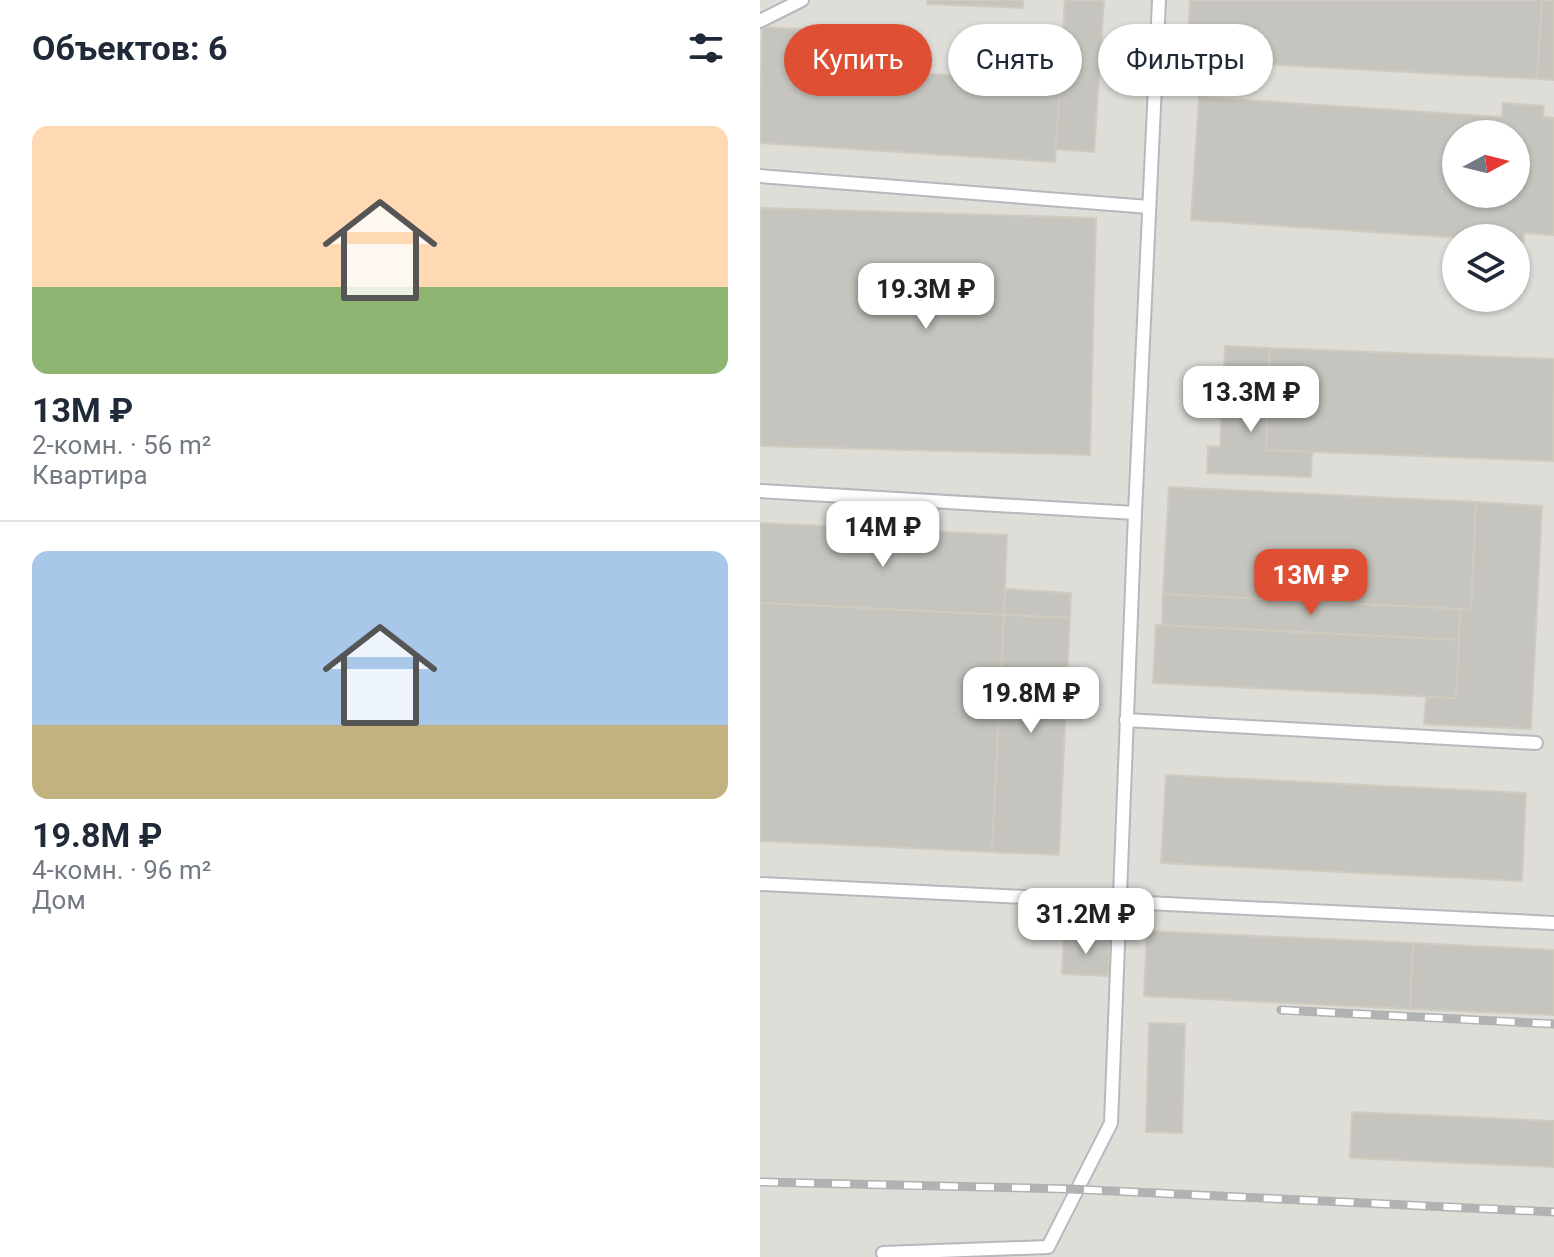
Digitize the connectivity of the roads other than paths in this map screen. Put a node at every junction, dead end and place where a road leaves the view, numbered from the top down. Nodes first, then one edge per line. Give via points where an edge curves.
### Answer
1 (802, 0) edge
2 (1159, 0) edge
3 (760, 21) edge
4 (760, 176) edge
5 (1149, 207) junction
6 (760, 491) edge
7 (1135, 513) junction
8 (1126, 720) junction
9 (1536, 743) dead end
10 (760, 884) edge
11 (1118, 903) junction
12 (1554, 923) edge
13 (883, 1253) dead end

1 - 3 lane
2 - 5 lane
4 - 5 lane
5 - 7 lane
6 - 7 lane
7 - 8 lane
8 - 9 lane
8 - 11 lane
10 - 11 lane
11 - 12 lane
11 - 13 lane via 1111,1123 1048,1247

